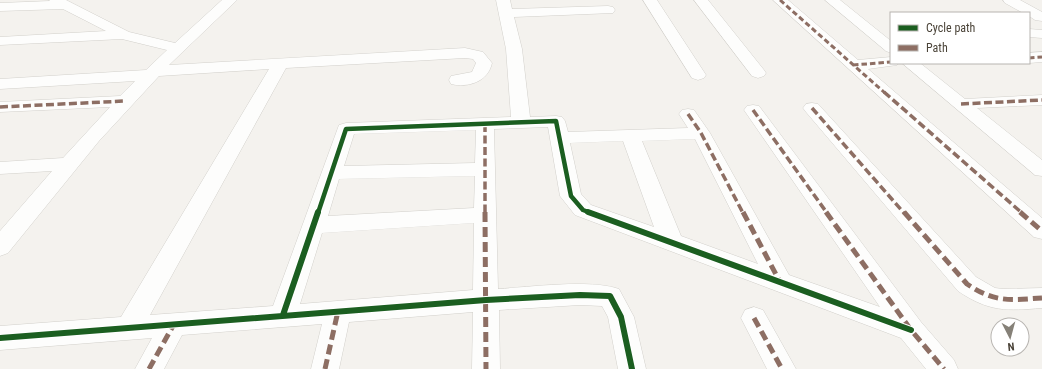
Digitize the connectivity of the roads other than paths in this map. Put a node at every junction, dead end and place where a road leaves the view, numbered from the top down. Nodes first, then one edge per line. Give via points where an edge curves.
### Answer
1 (230, 0) edge
2 (650, 0) edge
3 (701, 0) edge
4 (780, 0) edge
5 (832, 0) edge
6 (1010, 0) edge
7 (59, 3) edge
8 (0, 7) edge
9 (505, 7) edge
10 (608, 10) dead end
11 (1040, 17) dead end
12 (1030, 33) edge
13 (124, 34) junction
14 (1042, 34) edge
15 (884, 37) edge
16 (0, 42) edge
17 (890, 46) edge
18 (177, 48) junction
19 (1042, 57) edge
20 (1030, 58) edge
21 (890, 62) edge
22 (280, 64) junction
23 (911, 64) edge
24 (853, 65) junction
25 (758, 72) dead end
26 (153, 73) junction
27 (698, 75) dead end
28 (457, 80) dead end
29 (0, 84) edge
30 (1042, 100) edge
31 (125, 101) junction
32 (961, 104) junction
33 (0, 107) edge
34 (812, 108) dead end
35 (753, 110) dead end
36 (688, 114) dead end
37 (521, 122) junction
38 (485, 124) junction
39 (701, 133) junction
40 (631, 136) junction
41 (560, 138) junction
42 (70, 164) junction
43 (0, 168) edge
44 (485, 169) junction
45 (1042, 170) edge
46 (331, 173) junction
47 (485, 215) junction
48 (315, 225) junction
49 (1038, 225) edge
50 (671, 242) junction
51 (0, 247) edge
52 (780, 282) junction
53 (1042, 298) edge
54 (486, 300) junction
55 (338, 311) junction
56 (283, 315) junction
57 (754, 318) dead end
58 (174, 324) junction
59 (129, 327) junction
60 (911, 330) junction
61 (0, 338) edge
62 (149, 369) edge
63 (325, 369) edge
64 (486, 369) edge
65 (632, 369) edge
66 (782, 369) edge
67 (944, 369) edge

1 - 18 street
2 - 27 street
3 - 25 street
4 - 24 street
5 - 15 street
6 - 11 street
7 - 8 street
7 - 13 street
9 - 10 street
9 - 37 street via 514,49
12 - 14 street
13 - 16 street
13 - 18 street
15 - 17 street
18 - 26 street
19 - 20 street
21 - 24 street
22 - 26 street
22 - 28 street via 478,54 484,63 480,75
22 - 59 street
23 - 32 street
24 - 49 street
26 - 29 street
26 - 31 street
30 - 32 street
31 - 33 street
31 - 42 street
32 - 45 street
34 - 53 street via 966,284 990,298
35 - 60 street
36 - 39 street
37 - 38 street
37 - 41 street via 556,121
38 - 44 street
38 - 46 street via 346,129
39 - 40 street
39 - 52 street
40 - 41 street
40 - 50 street
41 - 50 street via 571,196 583,210
42 - 43 street
42 - 51 street
44 - 46 street
44 - 47 street
46 - 48 street
47 - 48 street
47 - 54 street
48 - 56 street
50 - 52 street
52 - 60 street
54 - 55 street
54 - 64 street
54 - 65 street via 610,296 621,317
55 - 56 street
55 - 63 street
56 - 58 street
57 - 66 street
58 - 59 street
58 - 62 street
59 - 61 street
60 - 67 street

